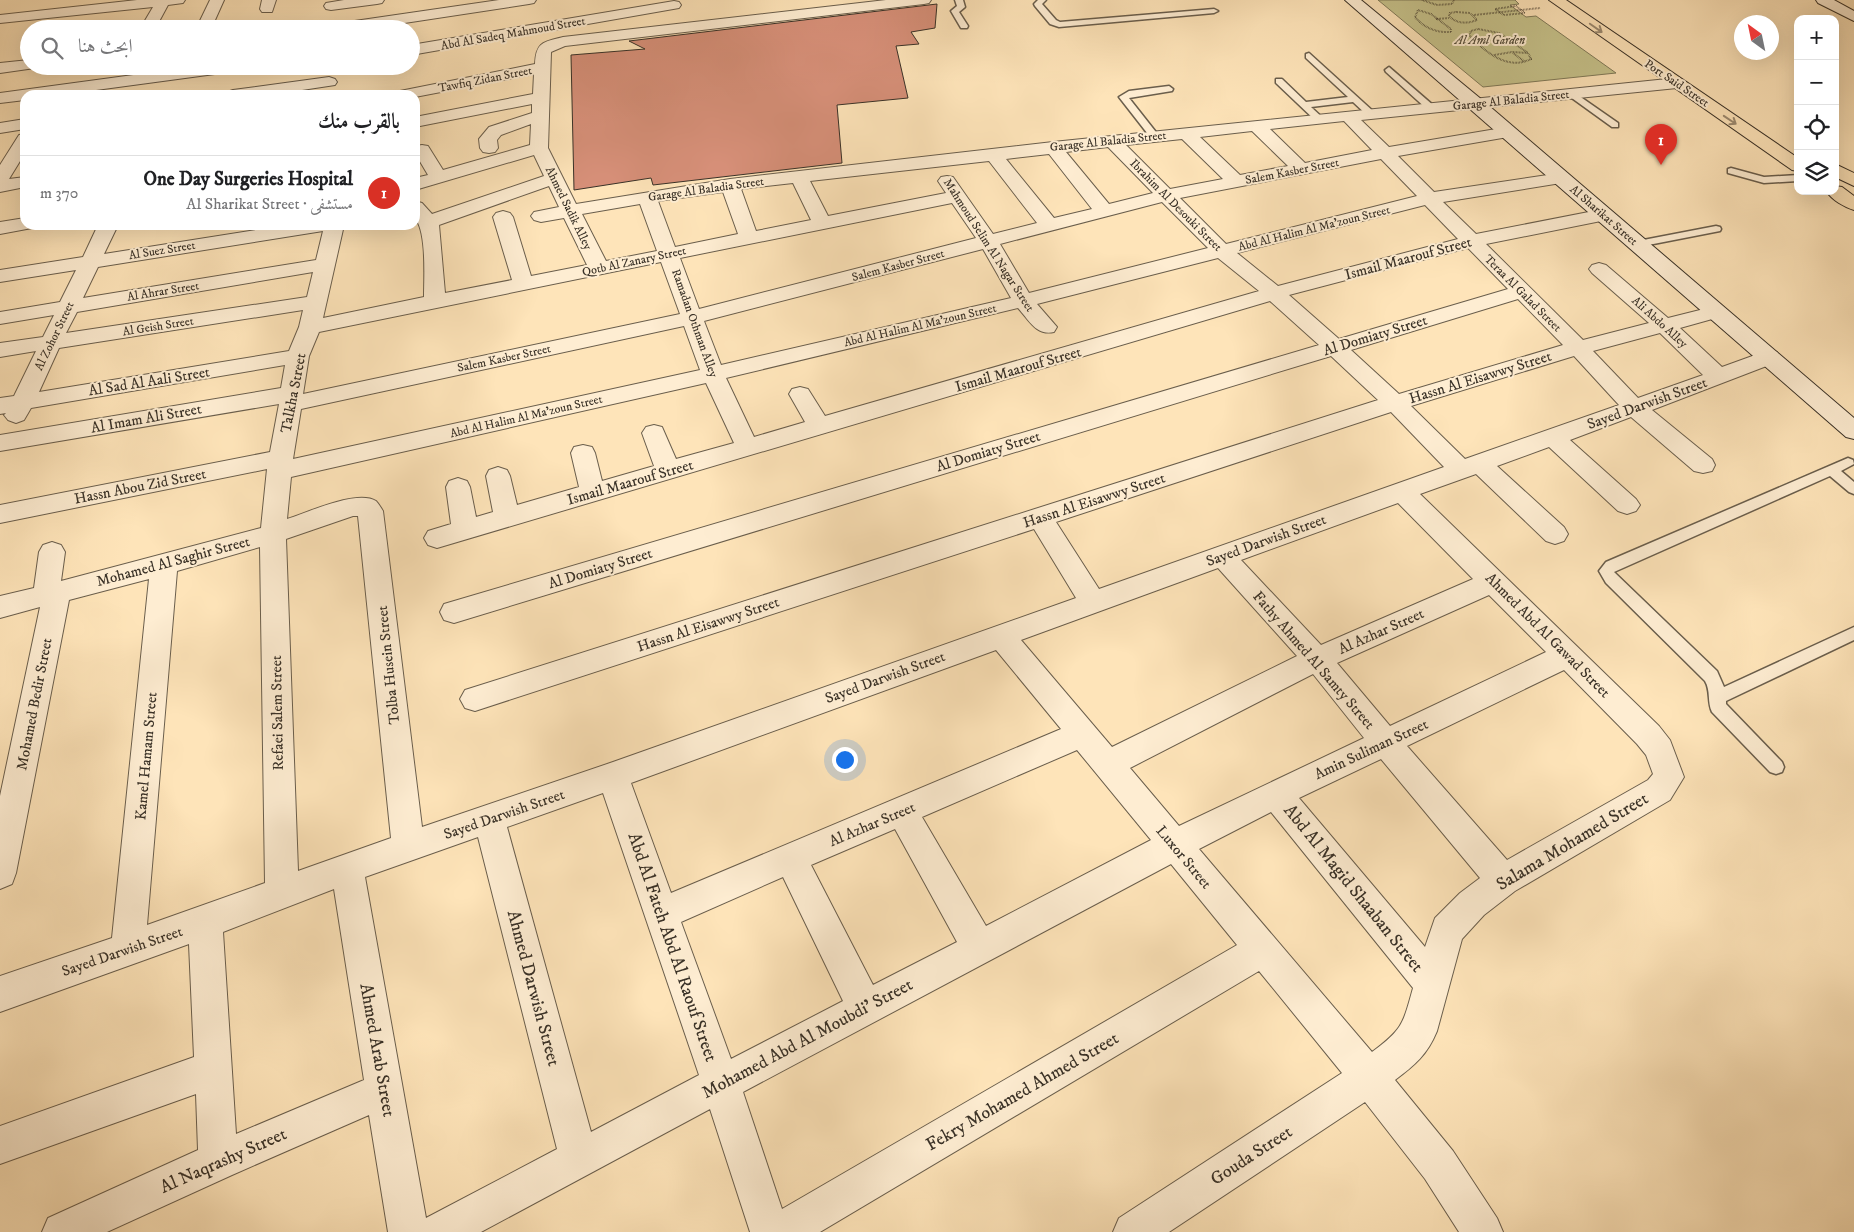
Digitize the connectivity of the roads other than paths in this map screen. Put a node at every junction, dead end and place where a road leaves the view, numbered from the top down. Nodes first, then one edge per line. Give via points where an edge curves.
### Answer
1 (217, 0) edge
2 (377, 0) edge
3 (529, 0) edge
4 (924, 0) edge
5 (959, 0) edge
6 (1042, 0) edge
7 (1352, 0) edge
8 (1581, 0) edge
9 (1823, 0) edge
10 (170, 1) edge
11 (673, 2) edge
12 (332, 3) edge
13 (874, 3) edge
14 (1560, 3) edge
15 (110, 4) edge
16 (1214, 11) dead end
17 (47, 14) junction
18 (1854, 17) edge
19 (0, 19) edge
20 (43, 20) edge
21 (100, 20) edge
22 (154, 20) edge
23 (207, 20) edge
24 (331, 20) edge
25 (387, 20) edge
26 (964, 26) dead end
27 (679, 27) junction
28 (420, 48) edge
29 (1309, 56) dead end
30 (20, 65) edge
31 (0, 68) edge
32 (541, 68) junction
33 (1389, 70) dead end
34 (65, 75) edge
35 (181, 76) edge
36 (329, 81) edge
37 (1279, 81) dead end
38 (1677, 83) junction
39 (1169, 89) dead end
40 (56, 90) edge
41 (76, 90) edge
42 (267, 90) edge
43 (420, 91) edge
44 (1572, 94) junction
45 (20, 96) edge
46 (1724, 97) dead end
47 (0, 98) edge
48 (540, 98) junction
49 (1475, 103) junction
50 (1304, 105) junction
51 (1352, 107) junction
52 (1431, 108) junction
53 (539, 116) junction
54 (1319, 119) junction
55 (420, 121) edge
56 (20, 125) edge
57 (1256, 125) junction
58 (1615, 125) dead end
59 (0, 128) edge
60 (1508, 132) junction
61 (1186, 133) junction
62 (1154, 136) junction
63 (1112, 141) junction
64 (489, 148) dead end
65 (539, 148) junction
66 (1053, 148) junction
67 (17, 149) edge
68 (422, 150) dead end
69 (1384, 153) junction
70 (993, 154) junction
71 (934, 161) junction
72 (1794, 163) edge
73 (1301, 169) junction
74 (1731, 171) dead end
75 (1839, 172) edge
76 (799, 177) junction
77 (439, 178) junction
78 (555, 178) junction
79 (1562, 178) junction
80 (1794, 178) edge
81 (0, 179) edge
82 (1854, 181) edge
83 (1237, 182) junction
84 (20, 183) edge
85 (420, 183) edge
86 (730, 185) junction
87 (0, 186) edge
88 (1839, 194) edge
89 (1167, 195) junction
90 (957, 196) junction
91 (647, 197) junction
92 (1430, 198) junction
93 (1854, 204) edge
94 (570, 210) junction
95 (420, 212) edge
96 (1105, 212) junction
97 (1604, 214) junction
98 (541, 216) dead end
99 (504, 217) dead end
100 (429, 222) junction
101 (822, 223) junction
102 (20, 225) edge
103 (1050, 226) junction
104 (0, 228) edge
105 (1716, 229) dead end
106 (106, 230) edge
107 (292, 230) edge
108 (333, 230) edge
109 (749, 238) junction
110 (988, 241) junction
111 (1472, 241) junction
112 (1638, 244) junction
113 (1222, 252) junction
114 (669, 254) junction
115 (90, 262) junction
116 (326, 264) junction
117 (599, 268) junction
118 (1599, 269) dead end
119 (0, 276) edge
120 (523, 284) junction
121 (1522, 291) junction
122 (1274, 293) junction
123 (1023, 301) junction
124 (316, 302) junction
125 (435, 302) junction
126 (69, 307) junction
127 (1716, 312) junction
128 (0, 318) edge
129 (692, 318) junction
130 (1665, 326) junction
131 (310, 327) junction
132 (1046, 328) dead end
133 (51, 342) junction
134 (1335, 347) junction
135 (1578, 348) junction
136 (0, 350) edge
137 (298, 356) junction
138 (1769, 357) junction
139 (713, 374) junction
140 (1719, 377) junction
141 (800, 394) dead end
142 (291, 399) junction
143 (22, 402) junction
144 (1395, 403) junction
145 (0, 406) edge
146 (1634, 408) junction
147 (820, 427) junction
148 (1854, 431) edge
149 (654, 434) dead end
150 (1552, 437) junction
151 (1, 444) edge
152 (748, 448) junction
153 (583, 453) dead end
154 (1848, 463) dead end
155 (280, 464) junction
156 (1703, 465) dead end
157 (1470, 467) junction
158 (1831, 470) junction
159 (668, 471) junction
160 (498, 476) dead end
161 (458, 487) dead end
162 (1854, 489) edge
163 (1401, 491) junction
164 (594, 493) junction
165 (1627, 505) dead end
166 (344, 509) joint
167 (0, 514) edge
168 (1040, 517) junction
169 (507, 518) junction
170 (464, 530) junction
171 (273, 534) junction
172 (1555, 534) dead end
173 (437, 538) dead end
174 (52, 552) dead end
175 (1222, 556) junction
176 (164, 565) junction
177 (1494, 581) junction
178 (51, 594) junction
179 (1093, 602) junction
180 (0, 607) edge
181 (454, 612) dead end
182 (1854, 633) edge
183 (1000, 635) junction
184 (1568, 655) junction
185 (1317, 659) junction
186 (1717, 698) junction
187 (474, 700) dead end
188 (1082, 734) junction
189 (1385, 742) junction
190 (1107, 764) junction
191 (1776, 767) dead end
192 (613, 776) junction
193 (1659, 790) joint
194 (1276, 794) junction
195 (902, 811) junction
196 (490, 818) junction
197 (1174, 845) junction
198 (408, 848) junction
199 (791, 859) junction
200 (347, 868) junction
201 (0, 873) edge
202 (1503, 880) junction
203 (282, 892) junction
204 (660, 914) junction
205 (205, 922) junction
206 (128, 948) junction
207 (979, 948) junction
208 (1262, 950) junction
209 (1432, 983) junction
210 (0, 994) edge
211 (866, 1008) junction
212 (213, 1069) junction
213 (1369, 1077) junction
214 (721, 1084) junction
215 (384, 1090) junction
216 (0, 1145) edge
217 (579, 1158) junction
218 (218, 1161) junction
219 (62, 1232) edge
220 (408, 1232) edge
221 (440, 1232) edge
222 (770, 1232) edge
223 (782, 1232) edge
224 (1133, 1232) edge
225 (1484, 1232) edge

1 - 23 street
2 - 12 street
3 - 25 street
4 - 13 street
5 - 26 lane via 962,6 955,11
6 - 16 lane via 1038,4 1053,22 1060,25
7 - 49 street, Al Sharikat Street
8 - 46 main road, Port Said Street
9 - 18 street
10 - 15 street
10 - 22 street
11 - 27 street
11 - 28 street, Abd Al Sadeq Mahmoud Street
12 - 24 street
13 - 27 street
14 -> 38 main road, Port Said Street
15 - 17 street
15 - 21 street
17 - 19 street
17 - 20 street
27 - 32 street via 563,42 543,51
29 - 51 lane
30 - 31 street
32 - 43 street, Tawfiq Zidan Street
32 - 48 street
33 - 52 lane
34 - 40 street
35 - 41 street
36 - 42 street
37 - 50 lane
38 - 44 street, Garage Al Baladia Street
38 -> 72 main road, Port Said Street
39 - 62 lane via 1124,97
44 - 49 street, Garage Al Baladia Street
44 - 58 lane
45 - 47 street
48 - 53 street
48 - 55 street
49 - 52 street, Garage Al Baladia Street
49 - 60 street, Al Sharikat Street
50 - 51 lane
50 - 54 lane
51 - 52 street, Garage Al Baladia Street via 1371,114
51 - 54 street, Garage Al Baladia Street
51 - 69 street, Teraa Al Galad Street
53 - 64 street via 495,131 488,140
53 - 65 street
54 - 57 street, Garage Al Baladia Street
56 - 59 street
57 - 61 street, Garage Al Baladia Street
57 - 73 street
60 - 69 street, Salem Kasber Street
60 - 79 street, Al Sharikat Street
61 - 62 street, Garage Al Baladia Street
61 - 83 street
62 - 63 street, Garage Al Baladia Street
63 - 66 street, Garage Al Baladia Street
63 - 89 street, Ibrahim Al Desouki Street
65 - 77 street
65 - 78 street, Ahmed Sadik Alley
66 - 70 street, Garage Al Baladia Street
66 - 96 street
67 - 81 street
68 - 77 street
69 - 73 street, Salem Kasber Street
69 - 92 street, Teraa Al Galad Street
70 - 71 street, Garage Al Baladia Street
70 - 103 street
71 - 76 street, Garage Al Baladia Street
71 - 90 street, Mahmoud Selim Al Nagar Street
73 - 83 street, Salem Kasber Street
74 - 80 lane via 1764,180
75 - 82 main road
76 - 86 street, Garage Al Baladia Street
76 - 101 street
77 - 85 street
78 - 94 street, Ahmed Sadik Alley
78 - 100 street
79 - 92 street, Abd Al Halim Al Ma'zoun Street
79 - 97 street, Al Sharikat Street
83 - 89 street, Salem Kasber Street
84 - 87 street
86 - 91 street, Garage Al Baladia Street
86 - 109 street
88 - 93 main road
89 - 96 street, Salem Kasber Street
89 - 113 street, Ibrahim Al Desouki Street
90 - 101 street, Qotb Al Zanary Street
90 - 110 street, Mahmoud Selim Al Nagar Street
91 - 94 street, Garage Al Baladia Street
91 - 114 street, Ramadan Othman Alley
92 - 111 street, Teraa Al Galad Street
92 - 113 street, Abd Al Halim Al Ma'zoun Street
94 - 98 street, Garage Al Baladia Street
94 - 117 street, Ahmed Sadik Alley
95 - 100 street
96 - 103 street, Salem Kasber Street
97 - 111 street, Ismail Maarouf Street
97 - 112 street, Al Sharikat Street
99 - 120 street
100 - 125 street
101 - 109 street, Qotb Al Zanary Street
102 - 104 street
103 - 110 street, Salem Kasber Street
105 - 112 lane
106 - 115 street, Al Zohor Street
107 - 115 street, Al Suez Street
108 - 116 street, Talkha Street
109 - 114 street, Qotb Al Zanary Street
110 - 123 street, Mahmoud Selim Al Nagar Street
110 - 129 street, Salem Kasber Street
111 - 121 street, Teraa Al Galad Street
111 - 122 street, Ismail Maarouf Street
112 - 127 street, Al Sharikat Street
113 - 122 street, Ibrahim Al Desouki Street
113 - 123 street, Abd Al Halim Al Ma'zoun Street
114 - 117 street, Qotb Al Zanary Street
114 - 129 street, Ramadan Othman Alley
115 - 119 street, Al Suez Street
115 - 126 street, Al Zohor Street
116 - 124 street, Talkha Street
116 - 126 street, Al Ahrar Street
117 - 120 street, Qotb Al Zanary Street
118 - 130 street, Ali Abdo Alley
120 - 125 street, Qotb Al Zanary Street
121 - 134 street, Al Domiaty Street
121 - 135 street, Teraa Al Galad Street
122 - 134 street, Ibrahim Al Desouki Street
122 - 147 street, Ismail Maarouf Street
123 - 132 street, Mahmoud Selim Al Nagar Street
123 - 139 street, Abd Al Halim Al Ma'zoun Street
124 - 131 street, Talkha Street
124 - 133 street, Al Geish Street
125 - 131 street, Qotb Al Zanary Street
126 - 128 street, Al Ahrar Street
126 - 133 street, Al Zohor Street
127 - 130 street, Hassn Al Eisawwy Street
127 - 138 street, Al Sharikat Street
129 - 139 street, Ramadan Othman Alley
129 - 142 street, Salem Kasber Street
130 - 135 street, Hassn Al Eisawwy Street
130 - 140 street, Ali Abdo Alley
131 - 137 street, Talkha Street
133 - 136 street, Al Geish Street
133 - 143 street, Al Zohor Street
134 - 144 street, Ibrahim Al Desouki Street
134 - 181 street, Al Domiaty Street
135 - 144 street, Hassn Al Eisawwy Street
135 - 146 street, Teraa Al Galad Street
137 - 142 street, Talkha Street
137 - 143 street, Al Sad Al Aali Street
138 - 140 street, Sayed Darwish Street
138 - 148 street, Al Sharikat Street
139 - 152 street, Ramadan Othman Alley
139 - 155 street, Abd Al Halim Al Ma'zoun Street
140 - 146 street, Sayed Darwish Street
141 - 147 street
142 - 151 street, Al Imam Ali Street
142 - 155 street, Talkha Street
143 - 145 street, Al Sad Al Aali Street
143 - 151 street, Al Zohor Street
144 - 157 street, Ibrahim Al Desouki Street
144 - 168 street, Hassn Al Eisawwy Street
146 - 150 street, Sayed Darwish Street
146 - 156 street, Teraa Al Galad Street
147 - 152 street, Ismail Maarouf Street
149 - 159 street
150 - 157 street, Sayed Darwish Street
150 - 165 street
152 - 159 street, Ismail Maarouf Street
153 - 164 street
154 - 158 lane
155 - 167 street, Hassn Abou Zid Street
155 - 171 street, Talkha Street
157 - 163 street, Sayed Darwish Street
157 - 172 street, Ibrahim Al Desouki Street
158 - 162 lane
158 - 186 lane via 1611,566 1606,571 1711,676 1716,682
159 - 164 street, Ismail Maarouf Street
160 - 169 street
161 - 170 street
163 - 175 street, Sayed Darwish Street
163 - 177 street, Ahmed Abd Al Gawad Street
164 - 169 street, Ismail Maarouf Street
166 - 171 street, Mohamed Al Saghir Street
166 - 198 street, Tolba Husein Street via 360,506 370,511
168 - 179 street
168 - 187 street, Hassn Al Eisawwy Street
169 - 170 street, Ismail Maarouf Street
170 - 173 street, Ismail Maarouf Street
171 - 176 street, Mohamed Al Saghir Street
171 - 203 street, Refaei Salem Street
174 - 178 street, Mohamed Bedir Street
175 - 179 street, Sayed Darwish Street
175 - 185 street, Fathy Ahmed Al Samty Street
176 - 178 street, Mohamed Al Saghir Street
176 - 206 street, Kamel Hamam Street
177 - 184 street, Ahmed Abd Al Gawad Street
177 - 185 street, Al Azhar Street
178 - 180 street, Mohamed Al Saghir Street
178 - 201 street, Mohamed Bedir Street
179 - 183 street, Sayed Darwish Street
182 - 186 lane
183 - 188 street, Luxor Street
183 - 192 street, Sayed Darwish Street
184 - 189 street, Amin Suliman Street
184 - 193 street, Ahmed Abd Al Gawad Street via 1659,749 1669,777
185 - 189 street, Fathy Ahmed Al Samty Street
185 - 190 street, Al Azhar Street
186 - 191 lane via 1718,707
188 - 190 street, Luxor Street
188 - 195 street, Al Azhar Street
189 - 194 street, Amin Suliman Street
189 - 202 street, Fathy Ahmed Al Samty Street
190 - 197 street, Luxor Street
192 - 196 street, Sayed Darwish Street
192 - 204 street, Abd Al Fateh Abd Al Raouf Street
193 - 202 street, Salama Mohamed Street
194 - 197 street, Amin Suliman Street
194 - 209 street, Abd Al Magid Shaaban Street
195 - 199 street, Al Azhar Street
195 - 207 street
196 - 198 street, Sayed Darwish Street
196 - 217 street, Ahmed Darwish Street
197 - 207 street, Mohamed Abd Al Moubdi' Street
197 - 208 street, Luxor Street
198 - 200 street, Sayed Darwish Street
199 - 204 street, Al Azhar Street
199 - 211 street
200 - 203 street, Sayed Darwish Street
200 - 215 street, Ahmed Arab Street
202 - 209 street, Salama Mohamed Street via 1472,904 1447,930
203 - 205 street, Sayed Darwish Street
204 - 214 street, Abd Al Fateh Abd Al Raouf Street
205 - 206 street, Sayed Darwish Street
205 - 212 street
206 - 210 street, Sayed Darwish Street
207 - 211 street, Mohamed Abd Al Moubdi' Street
208 - 213 street, Luxor Street
208 - 223 street, Fekry Mohamed Ahmed Street
209 - 213 street, Salama Mohamed Street via 1418,1030 1405,1050
211 - 214 street, Mohamed Abd Al Moubdi' Street
212 - 216 street
212 - 218 street
213 - 224 street, Gouda Street
213 - 225 street via 1439,1165
214 - 217 street, Mohamed Abd Al Moubdi' Street
214 - 222 street, Abd Al Fateh Abd Al Raouf Street
215 - 218 street, Al Naqrashy Street
215 - 220 street, Ahmed Arab Street
217 - 221 street, Mohamed Abd Al Moubdi' Street
218 - 219 street, Al Naqrashy Street

